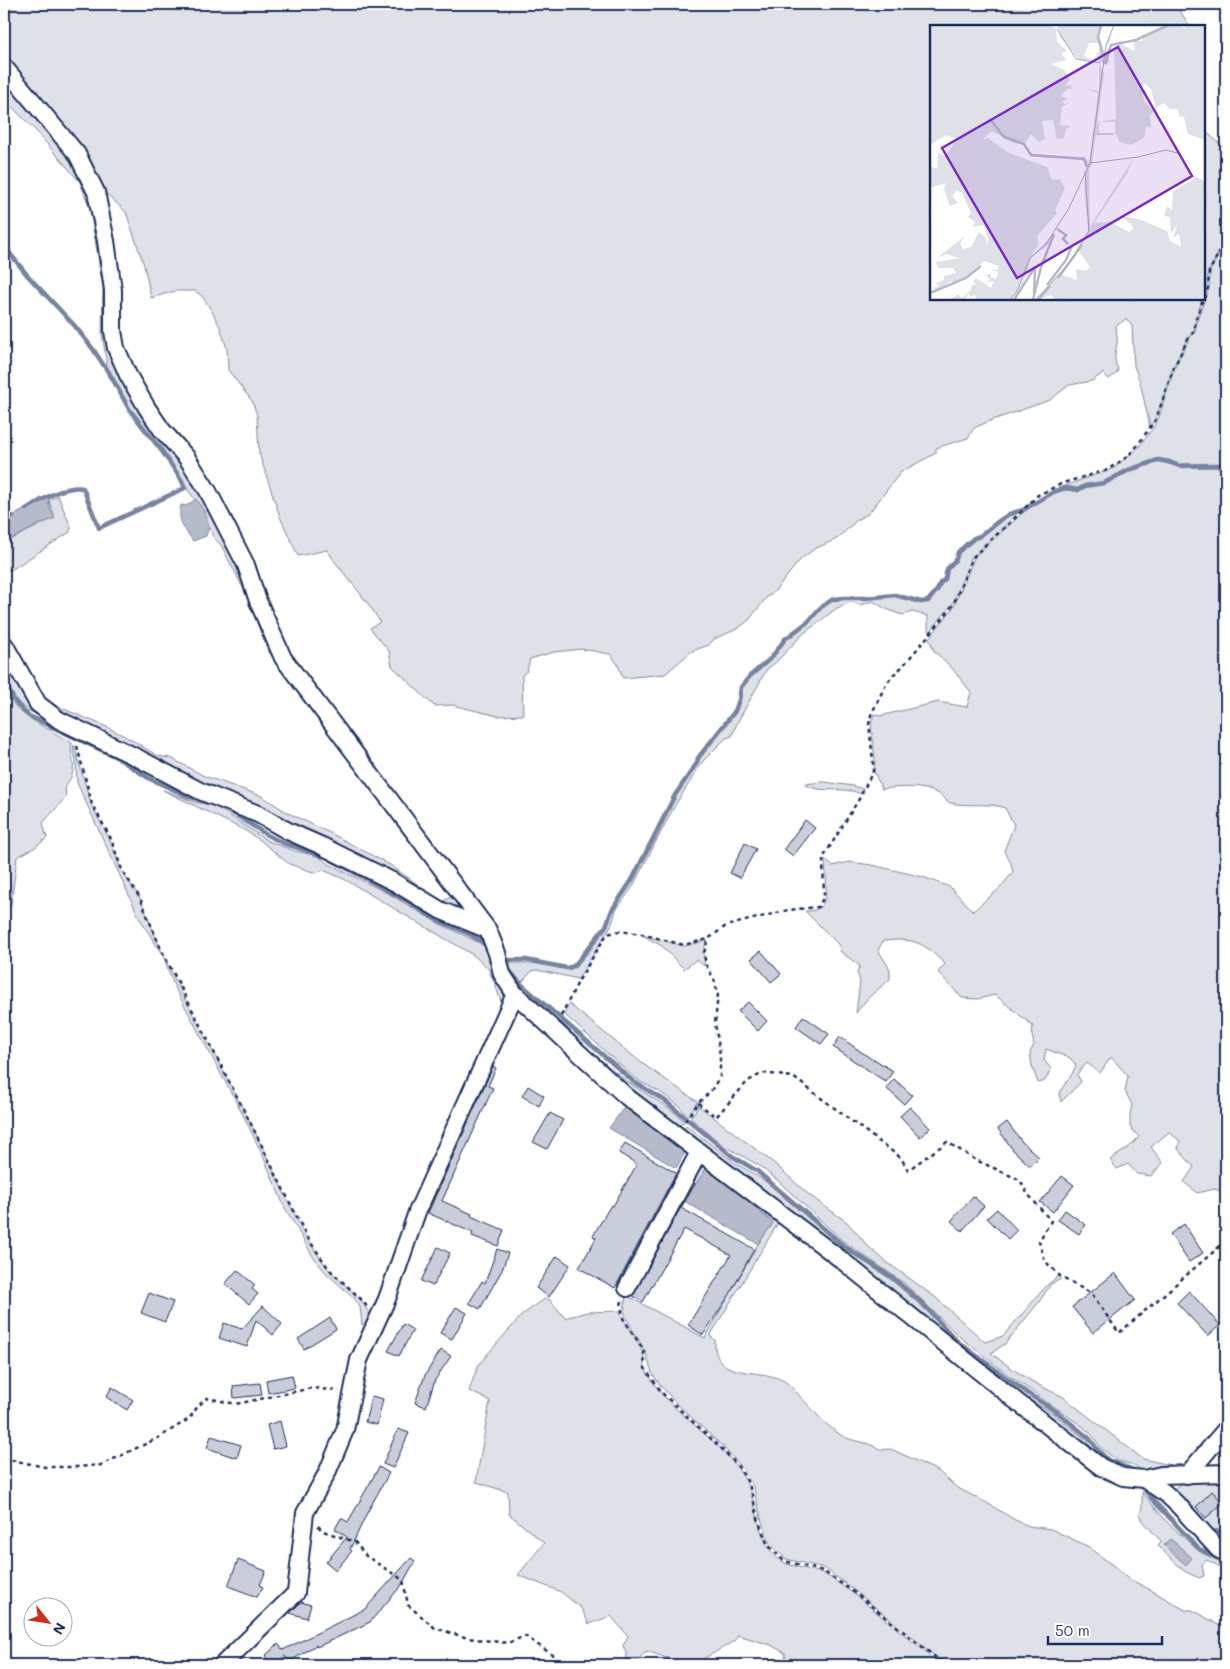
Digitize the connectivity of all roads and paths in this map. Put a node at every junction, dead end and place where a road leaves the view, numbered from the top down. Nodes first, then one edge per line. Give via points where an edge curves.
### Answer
1 (4, 67) edge
2 (1226, 239) edge
3 (1205, 296) edge
4 (1203, 300) edge
5 (4, 644) edge
6 (74, 741) dead end
7 (488, 930) junction
8 (708, 939) junction
9 (515, 994) junction
10 (563, 1012) dead end
11 (698, 1103) junction
12 (676, 1134) junction
13 (699, 1152) junction
14 (1226, 1241) edge
15 (627, 1288) joint
16 (376, 1323) junction
17 (352, 1392) junction
18 (1226, 1429) edge
19 (4, 1456) edge
20 (1226, 1473) edge
21 (1187, 1475) junction
22 (1144, 1479) junction
23 (305, 1513) junction
24 (1226, 1553) edge
25 (222, 1665) edge
26 (562, 1665) edge
27 (945, 1665) edge

1 - 7 street via 77,154 96,192 113,290 112,332 116,348 147,408 187,458 212,499 246,565 283,658
2 - 3 path via 1209,272
4 - 8 path via 1194,331 1174,367 1156,419 1137,446 1107,470 1038,494 972,558 954,603 886,686 869,724 873,771 860,799 823,858 824,897 818,907 788,910 726,926
5 - 7 street via 38,704 59,720 200,791 258,814 394,882 440,910
6 - 16 path via 92,804 122,870 140,898 161,950 306,1237 330,1269 363,1301
7 - 9 street via 502,974
8 - 10 path via 684,945 620,930 607,934
8 - 11 path via 704,953 718,994 715,1023 720,1076
9 - 12 street via 627,1097
9 - 16 street via 417,1212
11 - 12 path
11 - 14 path via 716,1117 748,1081 763,1073 793,1077 901,1158 908,1170 947,1142 976,1160 1020,1180 1051,1221 1039,1241 1045,1261 1062,1278 1091,1292 1119,1333
12 - 13 street
13 - 15 street
13 - 22 street via 839,1258 1101,1467 1123,1478
15 - 27 path via 621,1305 623,1318 644,1352 645,1368 662,1393 737,1465 749,1484 768,1545 784,1561 823,1571
16 - 17 street via 359,1360
17 - 19 path via 312,1388 236,1404 207,1398 189,1419 158,1438 100,1465 44,1466
17 - 23 street via 345,1430
18 - 21 street
20 - 21 street
21 - 22 street
22 - 24 street via 1170,1498 1218,1549
23 - 25 street via 296,1593
23 - 26 path via 324,1532 355,1542 366,1556 403,1580 408,1605 435,1628 468,1638 508,1643 525,1636 560,1660

